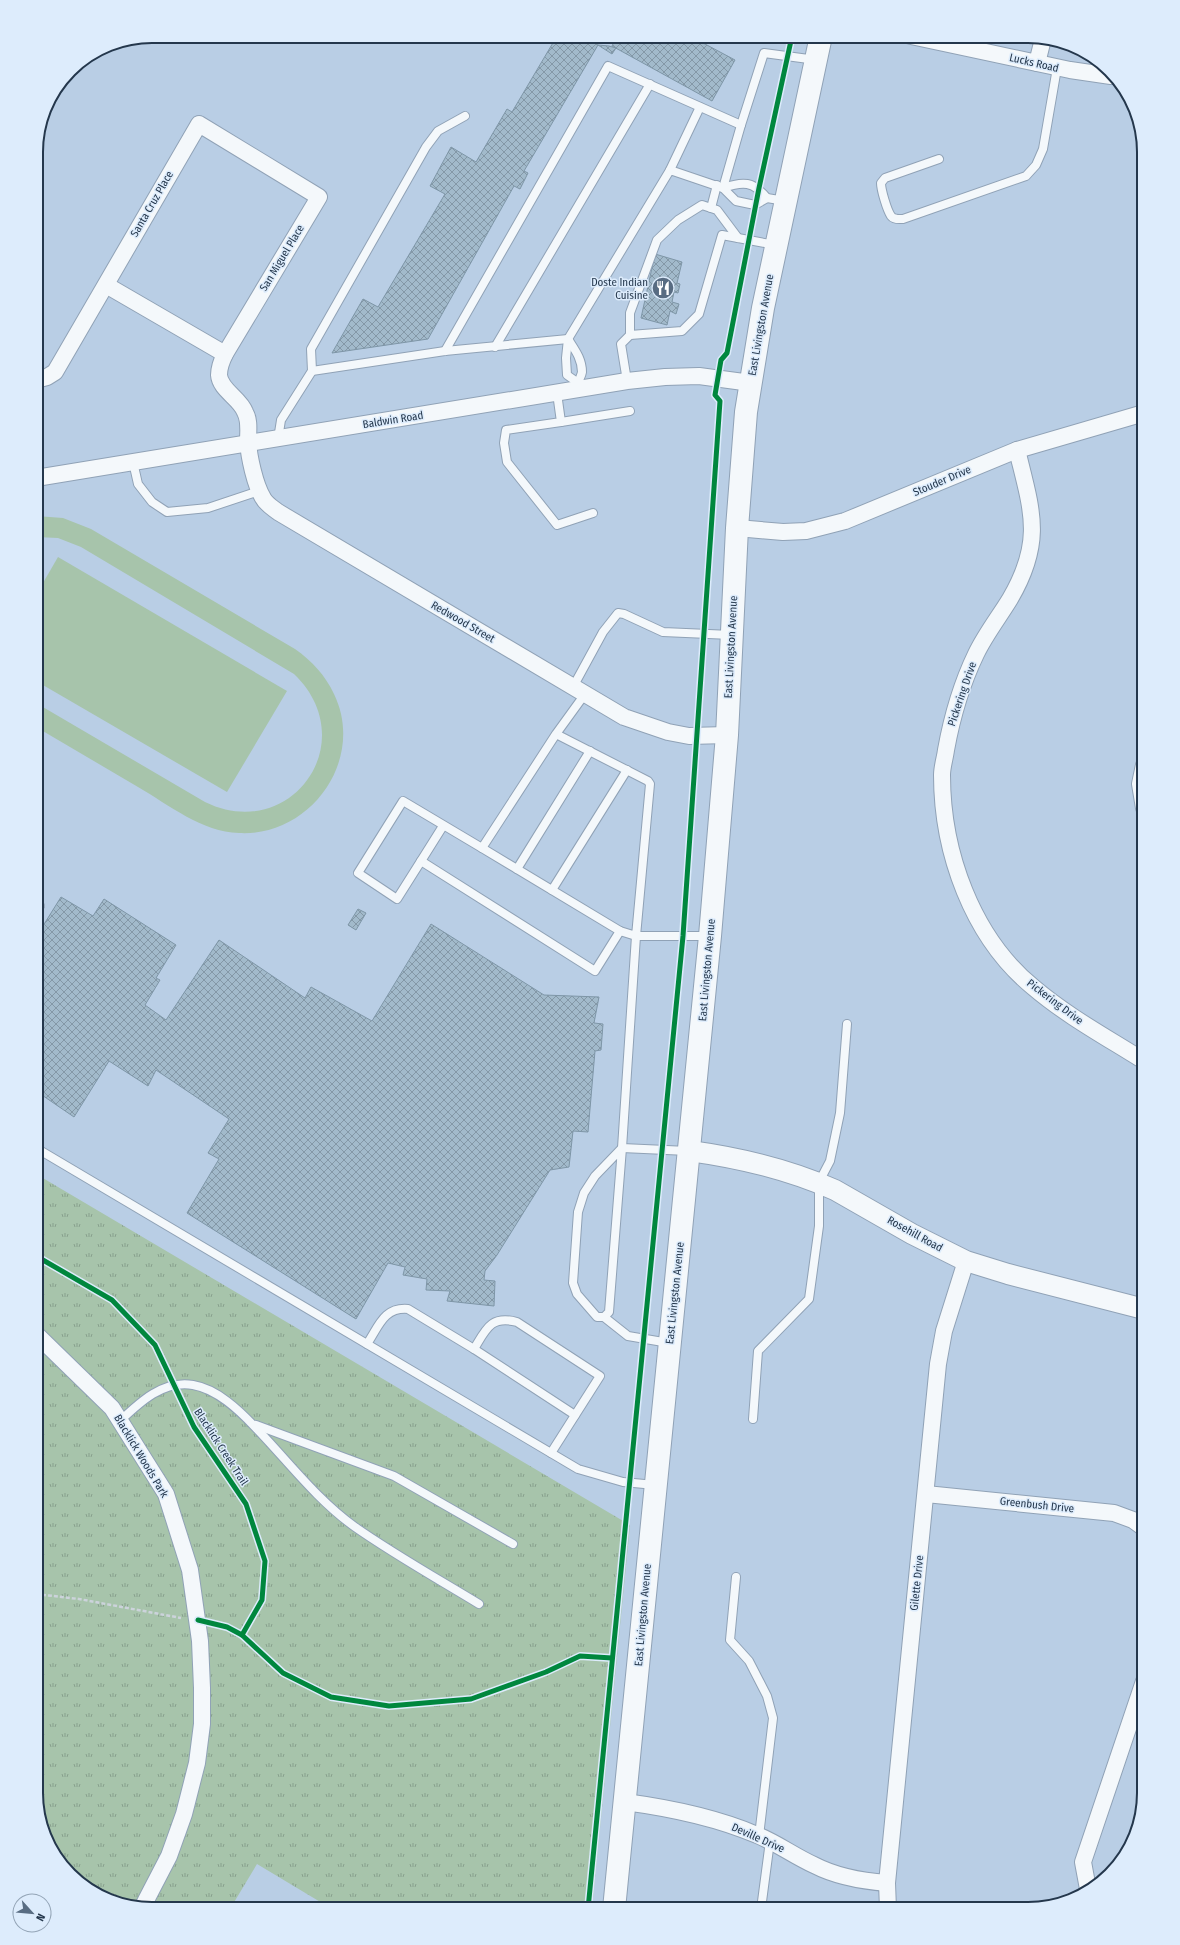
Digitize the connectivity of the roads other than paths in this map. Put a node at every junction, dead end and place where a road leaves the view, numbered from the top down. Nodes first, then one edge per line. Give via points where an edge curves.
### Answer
1 (820, 43) edge
2 (944, 43) edge
3 (1042, 44) edge
4 (816, 60) junction
5 (1037, 63) junction
6 (1057, 68) junction
7 (1105, 75) edge
8 (650, 84) junction
9 (700, 107) junction
10 (465, 116) dead end
11 (199, 124) joint
12 (741, 125) junction
13 (939, 160) dead end
14 (670, 170) junction
15 (720, 186) junction
16 (776, 200) junction
17 (711, 208) junction
18 (738, 238) junction
19 (777, 245) junction
20 (106, 285) junction
21 (630, 335) junction
22 (568, 339) junction
23 (496, 347) junction
24 (445, 351) junction
25 (225, 354) junction
26 (312, 372) junction
27 (43, 378) edge
28 (627, 381) junction
29 (751, 382) junction
30 (577, 386) junction
31 (557, 393) junction
32 (630, 411) dead end
33 (1137, 415) edge
34 (561, 422) junction
35 (278, 439) junction
36 (248, 444) junction
37 (1017, 450) junction
38 (132, 462) junction
39 (43, 477) edge
40 (259, 491) junction
41 (593, 513) dead end
42 (737, 528) junction
43 (732, 635) junction
44 (579, 690) junction
45 (556, 734) junction
46 (727, 735) junction
47 (590, 751) junction
48 (627, 770) junction
49 (443, 826) junction
50 (482, 848) junction
51 (421, 861) junction
52 (516, 869) junction
53 (552, 890) junction
54 (620, 931) junction
55 (636, 936) junction
56 (710, 936) junction
57 (847, 1024) dead end
58 (1137, 1057) edge
59 (622, 1148) junction
60 (690, 1151) junction
61 (43, 1152) edge
62 (819, 1182) junction
63 (966, 1262) junction
64 (1137, 1307) edge
65 (604, 1317) junction
66 (43, 1341) edge
67 (670, 1343) junction
68 (367, 1344) junction
69 (474, 1349) junction
70 (575, 1415) junction
71 (753, 1419) dead end
72 (120, 1421) junction
73 (251, 1422) junction
74 (551, 1453) junction
75 (655, 1485) junction
76 (926, 1494) junction
77 (1137, 1523) edge
78 (514, 1544) dead end
79 (736, 1577) dead end
80 (479, 1604) dead end
81 (1137, 1702) edge
82 (625, 1802) junction
83 (765, 1838) junction
84 (887, 1883) junction
85 (1087, 1884) edge
86 (145, 1902) edge
87 (615, 1902) edge
88 (761, 1902) edge
89 (888, 1902) edge

1 - 4 main road, East Livingston Avenue
2 - 5 street, Lucks Road
3 - 5 street
4 - 12 lane via 764,53
4 - 16 main road, East Livingston Avenue
5 - 6 street, Lucks Road
6 - 7 street, Lucks Road
6 - 13 lane via 1043,149 1036,165 1026,176 903,219 891,216 880,189 881,182 885,178
8 - 9 lane
8 - 23 lane
8 - 24 lane via 608,66
9 - 12 lane
9 - 14 lane
10 - 26 lane via 438,131 426,147 311,349
11 - 20 street, Santa Cruz Place
11 - 25 street, San Miguel Place via 319,197
12 - 15 lane
14 - 15 lane
14 - 22 lane
15 - 16 lane via 739,183 758,188
15 - 16 lane via 736,201 756,205
15 - 17 lane
16 - 19 main road, East Livingston Avenue
17 - 18 lane via 717,210
17 - 21 lane via 702,205 678,220 657,240 630,313
18 - 19 lane
18 - 21 lane via 722,235 699,314 691,325 682,331
19 - 29 main road, East Livingston Avenue
20 - 25 street
20 - 27 street, Santa Cruz Place via 55,372
21 - 28 lane via 621,344
22 - 23 lane
22 - 30 lane via 567,375
22 - 30 lane via 579,355 582,373
23 - 24 lane
24 - 26 lane
25 - 36 street, San Miguel Place via 219,375 223,385 242,404 246,412
26 - 35 lane via 281,420
28 - 29 street, Baldwin Road via 699,376
28 - 30 street, Baldwin Road
29 - 42 main road, East Livingston Avenue via 746,412
30 - 31 street, Baldwin Road
31 - 34 lane
31 - 35 street, Baldwin Road
32 - 34 lane
33 - 37 street, Stouder Drive
34 - 41 lane via 506,430 504,443 507,462 557,525
35 - 36 street, Baldwin Road
36 - 38 street, Baldwin Road
36 - 40 street, Redwood Street
37 - 42 street, Stouder Drive via 845,522 806,531
37 - 58 street, Pickering Drive via 1032,512 1031,546 1024,571 976,653 962,687 953,716 942,774 945,821 955,869 975,913 999,952 1032,986 1069,1014
38 - 39 street, Baldwin Road
38 - 40 lane via 138,484 152,502 167,512 208,508
40 - 44 street, Redwood Street via 263,499 278,512
42 - 43 main road, East Livingston Avenue
43 - 44 lane via 663,632 618,613 603,632
43 - 46 main road, East Livingston Avenue
44 - 45 lane
44 - 46 street, Redwood Street via 624,717 668,732 689,736
45 - 47 lane
45 - 50 lane
46 - 56 main road, East Livingston Avenue
47 - 48 lane
47 - 52 lane
48 - 53 lane
48 - 55 lane via 648,781 651,788
49 - 50 lane
49 - 51 lane
49 - 51 lane via 403,801 358,873 397,899
50 - 52 lane
51 - 54 lane via 594,971
52 - 53 lane
53 - 54 lane
54 - 55 lane
55 - 56 lane
55 - 59 lane
56 - 60 main road, East Livingston Avenue
57 - 62 lane via 840,1113 830,1161
59 - 60 lane
59 - 65 lane via 609,1312
59 - 65 lane via 595,1176 584,1193 578,1212 573,1283 577,1294 588,1308 597,1317
60 - 62 street, Rosehill Road via 740,1158
60 - 67 main road, East Livingston Avenue
61 - 68 lane
62 - 63 street, Rosehill Road
62 - 71 lane via 819,1226 809,1299 758,1351
63 - 64 street, Rosehill Road
63 - 76 street, Gilette Drive via 944,1331 938,1364
65 - 67 lane via 628,1336
66 - 72 street, Blacklick Woods Park via 112,1408
67 - 75 main road, East Livingston Avenue
68 - 69 lane via 387,1313 397,1308 408,1309
68 - 74 lane
69 - 70 lane
69 - 70 lane via 486,1330 496,1321 506,1319 517,1322 600,1376
70 - 74 lane
72 - 73 lane via 143,1399 164,1388 193,1385 216,1394
72 - 86 street, Blacklick Woods Park via 166,1494 190,1570 198,1620 202,1695 202,1724 197,1763 184,1814 174,1842
73 - 78 lane via 394,1476
73 - 80 lane via 292,1470 355,1527
74 - 75 lane via 578,1468 623,1482
75 - 82 main road, East Livingston Avenue
76 - 77 street, Greenbush Drive via 1114,1513
76 - 84 street, Gilette Drive
79 - 83 lane via 730,1640 749,1661 767,1696 773,1718
81 - 85 street via 1083,1862
82 - 83 street, Deville Drive via 672,1809 736,1826
82 - 87 main road, East Livingston Avenue
83 - 84 street, Deville Drive via 815,1866 837,1875 855,1880
83 - 88 lane
84 - 89 street, Gilette Drive

